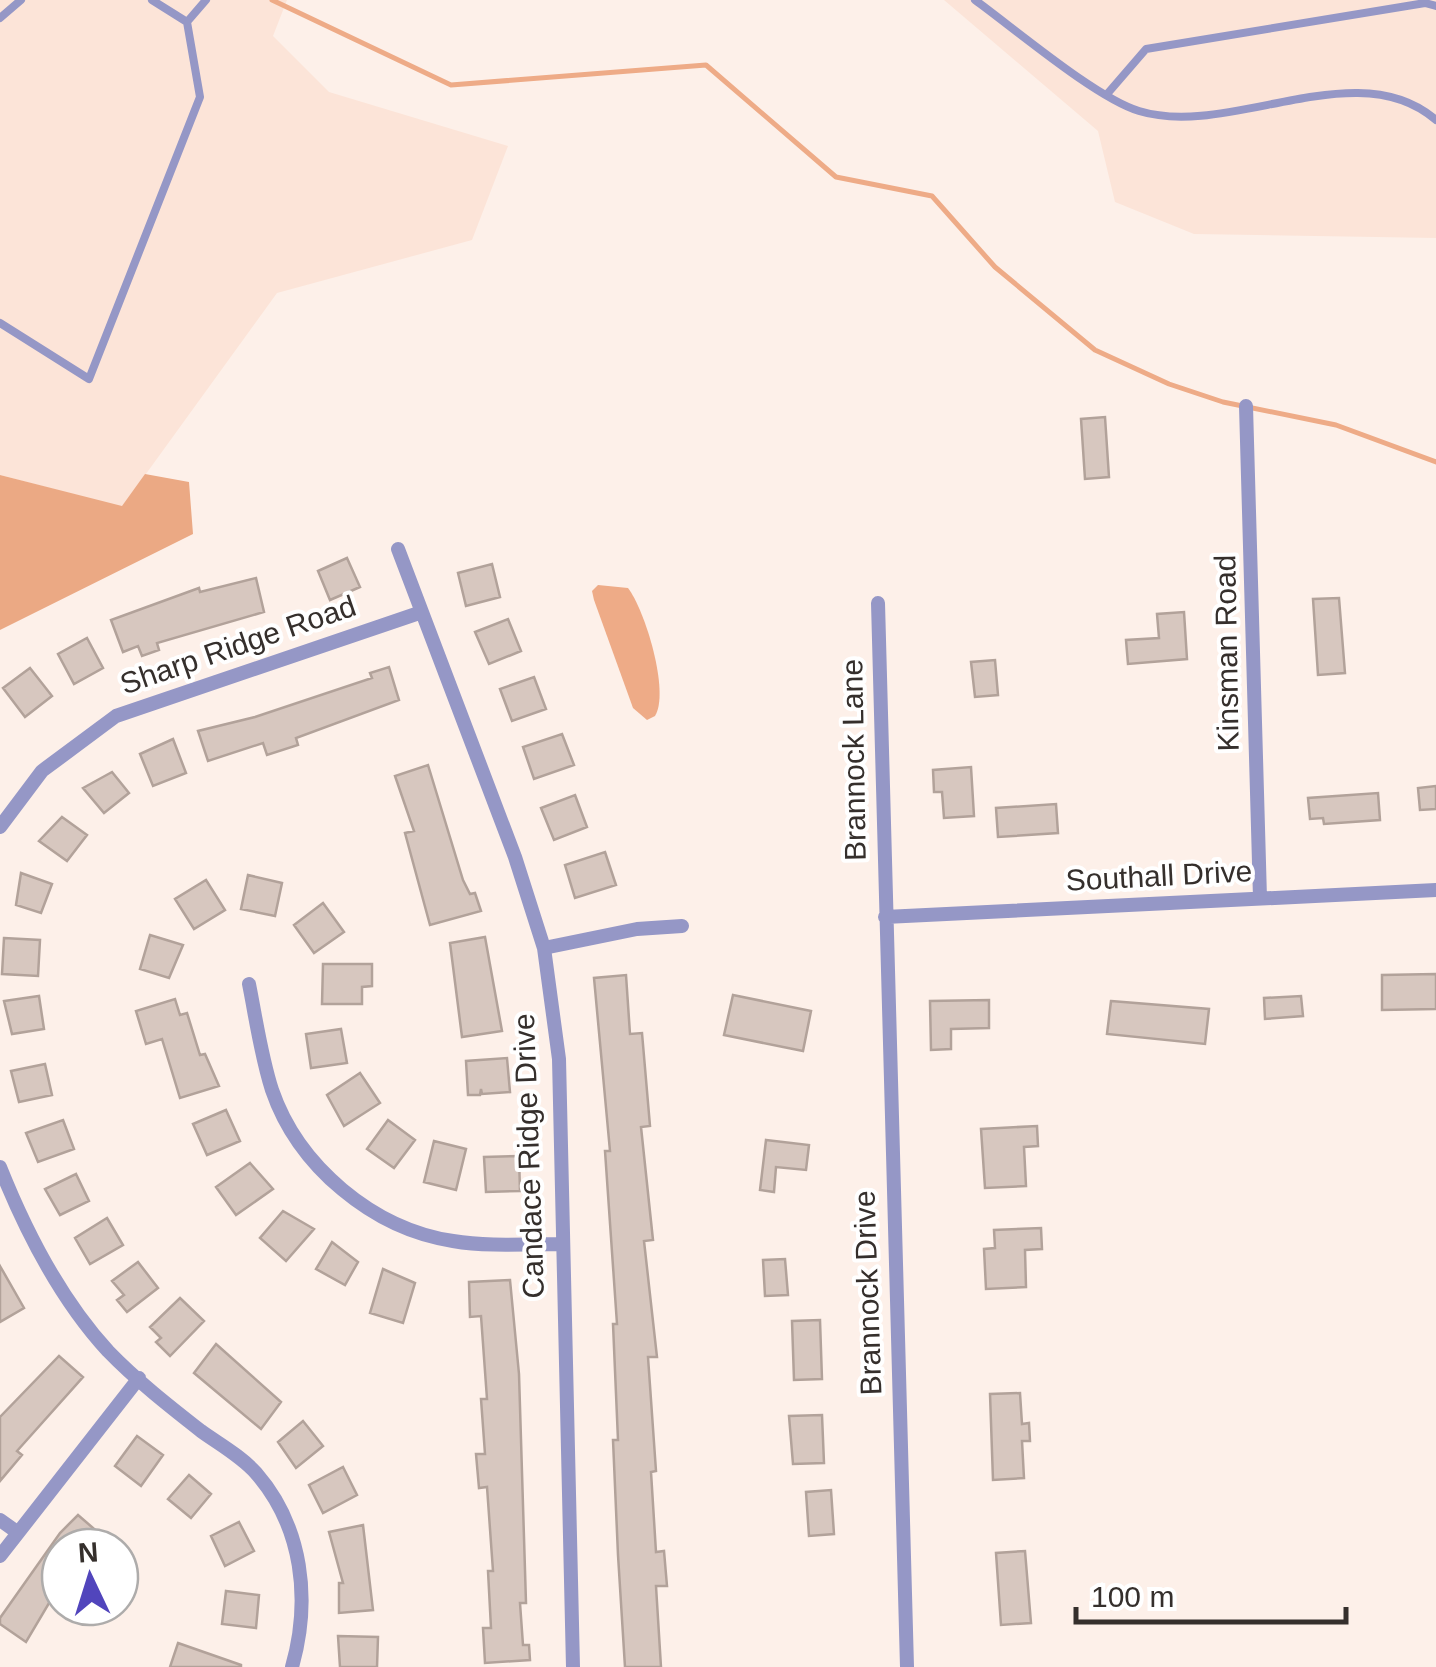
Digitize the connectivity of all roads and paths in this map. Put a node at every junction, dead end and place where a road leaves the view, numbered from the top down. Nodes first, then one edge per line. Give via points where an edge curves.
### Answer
1 (21, 0) edge
2 (152, 0) edge
3 (206, 0) edge
4 (975, 0) edge
5 (1436, 6) edge
6 (0, 18) edge
7 (187, 22) junction
8 (1108, 94) junction
9 (1436, 120) edge
10 (0, 323) edge
11 (1246, 406) dead end
12 (398, 548) dead end
13 (878, 603) dead end
14 (420, 613) junction
15 (0, 827) edge
16 (1436, 890) edge
17 (1260, 898) junction
18 (885, 917) junction
19 (682, 926) dead end
20 (544, 948) junction
21 (249, 984) dead end
22 (0, 1166) edge
23 (561, 1244) junction
24 (138, 1378) junction
25 (0, 1520) edge
26 (17, 1532) junction
27 (0, 1556) edge
28 (292, 1667) edge
29 (572, 1667) edge
30 (907, 1667) edge

1 - 6 lane
2 - 7 lane
3 - 7 lane
4 - 8 lane
5 - 8 lane via 1146,49
7 - 10 lane via 200,98 88,379
8 - 9 lane via 1138,111 1188,116 1356,91 1423,108
11 - 17 street, Kinsman Road
12 - 14 street, Candace Ridge Drive
13 - 18 street, Brannock Lane
14 - 15 street, Sharp Ridge Road via 116,716 42,770
14 - 20 street, Candace Ridge Drive
16 - 17 street, Southall Drive
17 - 18 street, Southall Drive
18 - 30 street, Brannock Drive
19 - 20 street
20 - 23 street, Candace Ridge Drive via 558,1058
21 - 23 street via 284,1119 302,1149 350,1196 398,1226 452,1241
22 - 24 street via 42,1259 107,1349
23 - 29 street, Candace Ridge Drive
24 - 26 street
24 - 28 street via 253,1470 278,1502 296,1546 302,1588
25 - 26 street
26 - 27 street

